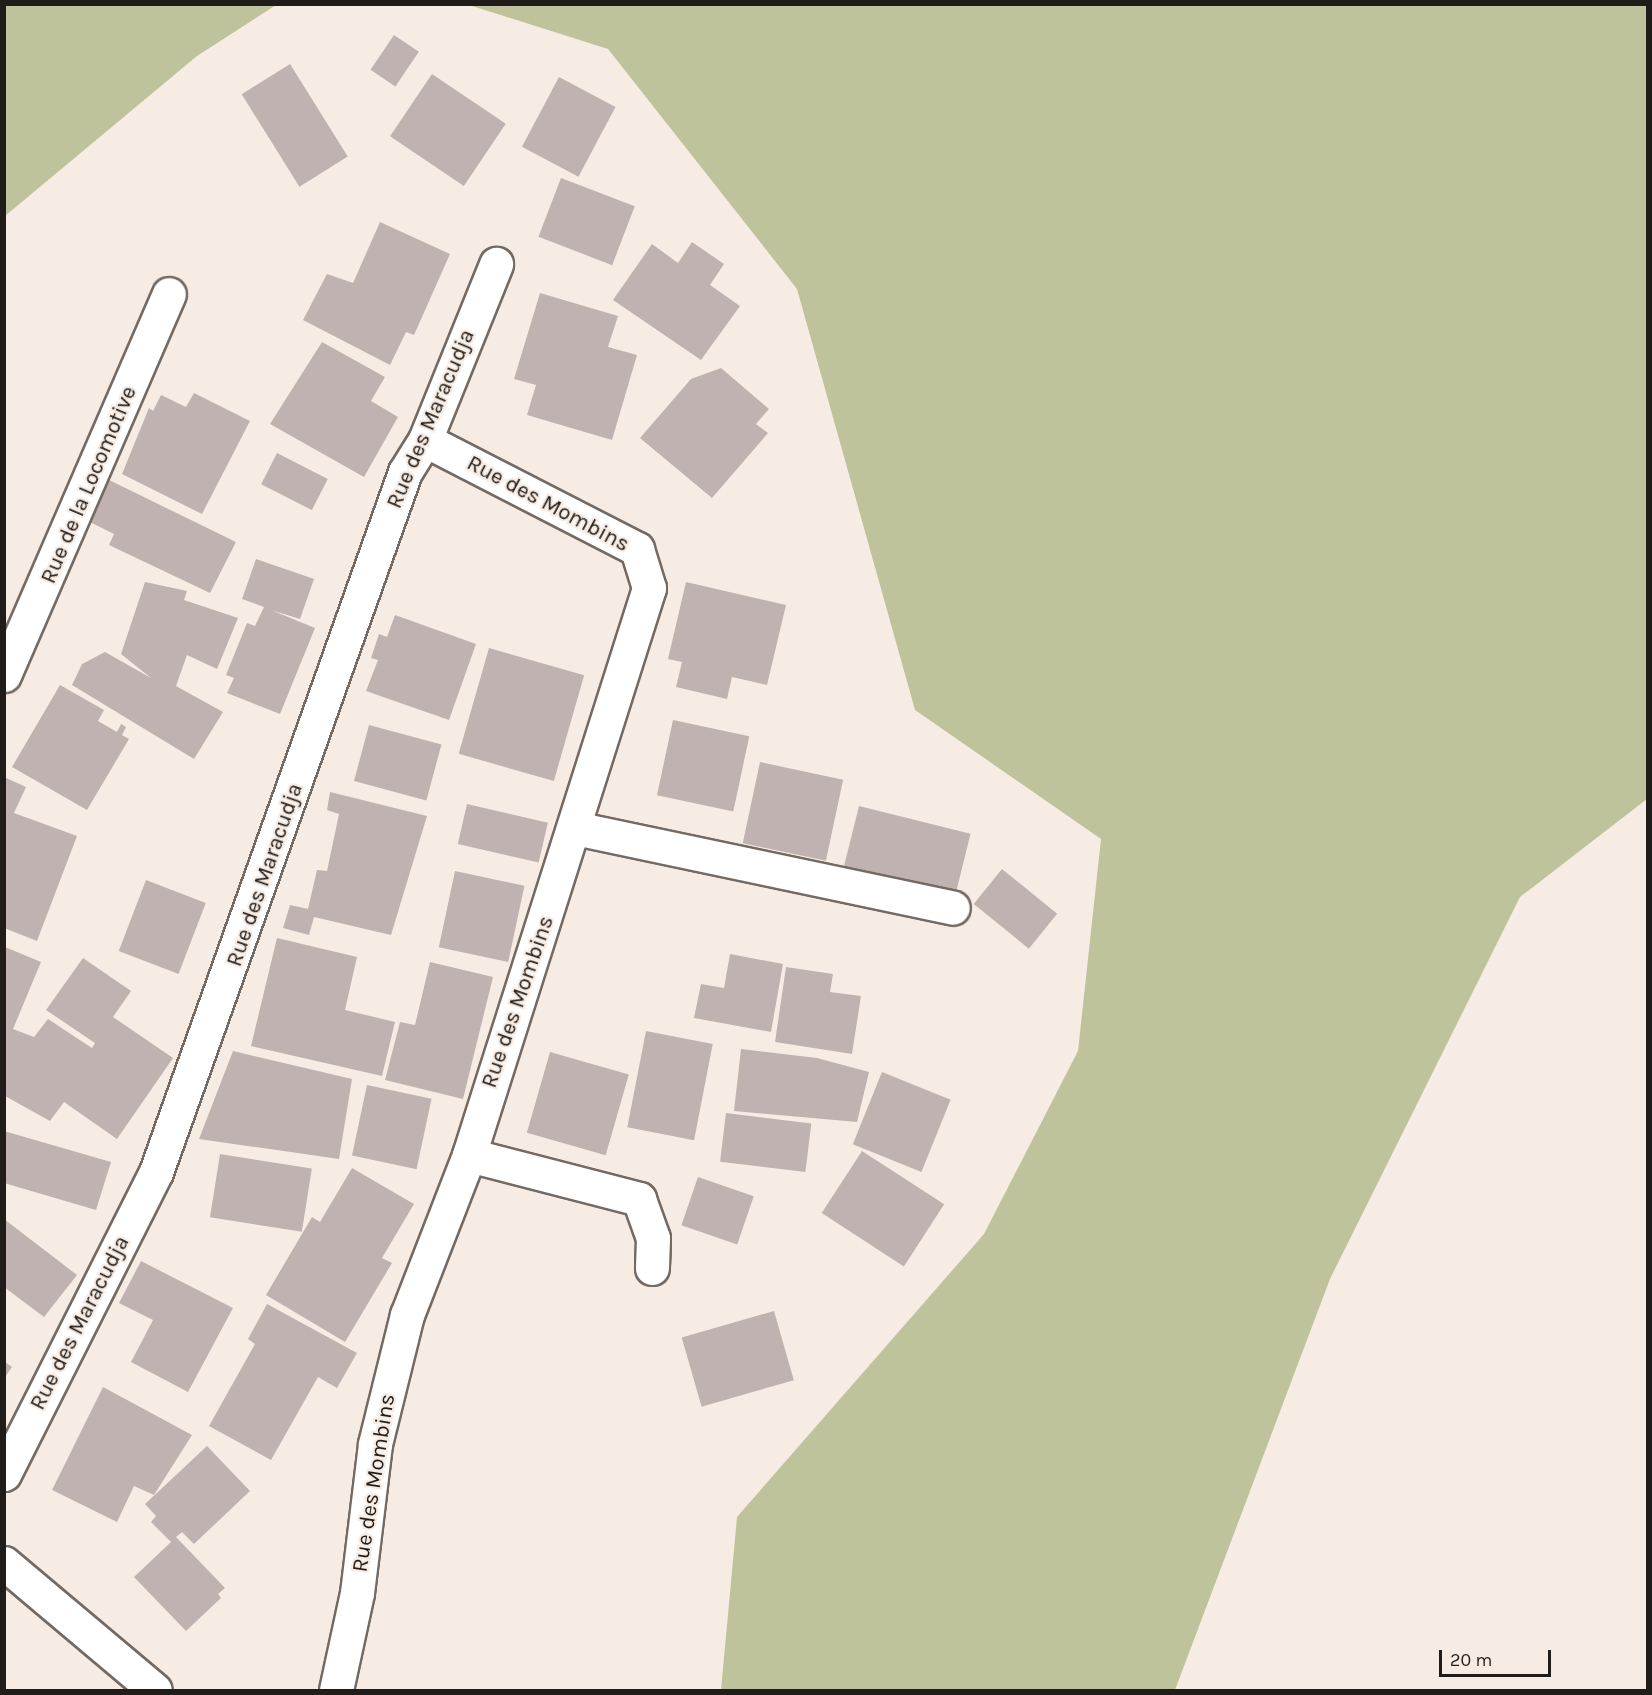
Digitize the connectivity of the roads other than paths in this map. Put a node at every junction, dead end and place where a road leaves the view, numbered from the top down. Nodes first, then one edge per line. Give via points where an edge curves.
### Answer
1 (495, 264) dead end
2 (169, 294) dead end
3 (425, 440) junction
4 (4, 675) edge
5 (575, 828) junction
6 (953, 908) dead end
7 (469, 1155) junction
8 (652, 1268) dead end
9 (4, 1474) edge
10 (4, 1563) edge
11 (156, 1690) edge
12 (336, 1690) edge

1 - 3 street, Rue des Maracudja
2 - 4 street, Rue de la Locomotive
3 - 5 street, Rue des Mombins via 637,549 647,566 650,588
3 - 9 street, Rue des Maracudja via 405,472 156,1172
5 - 6 street
5 - 7 street, Rue des Mombins
7 - 8 street via 639,1199 653,1238
7 - 12 street, Rue des Mombins via 407,1315 392,1372 375,1444 357,1593
10 - 11 street

